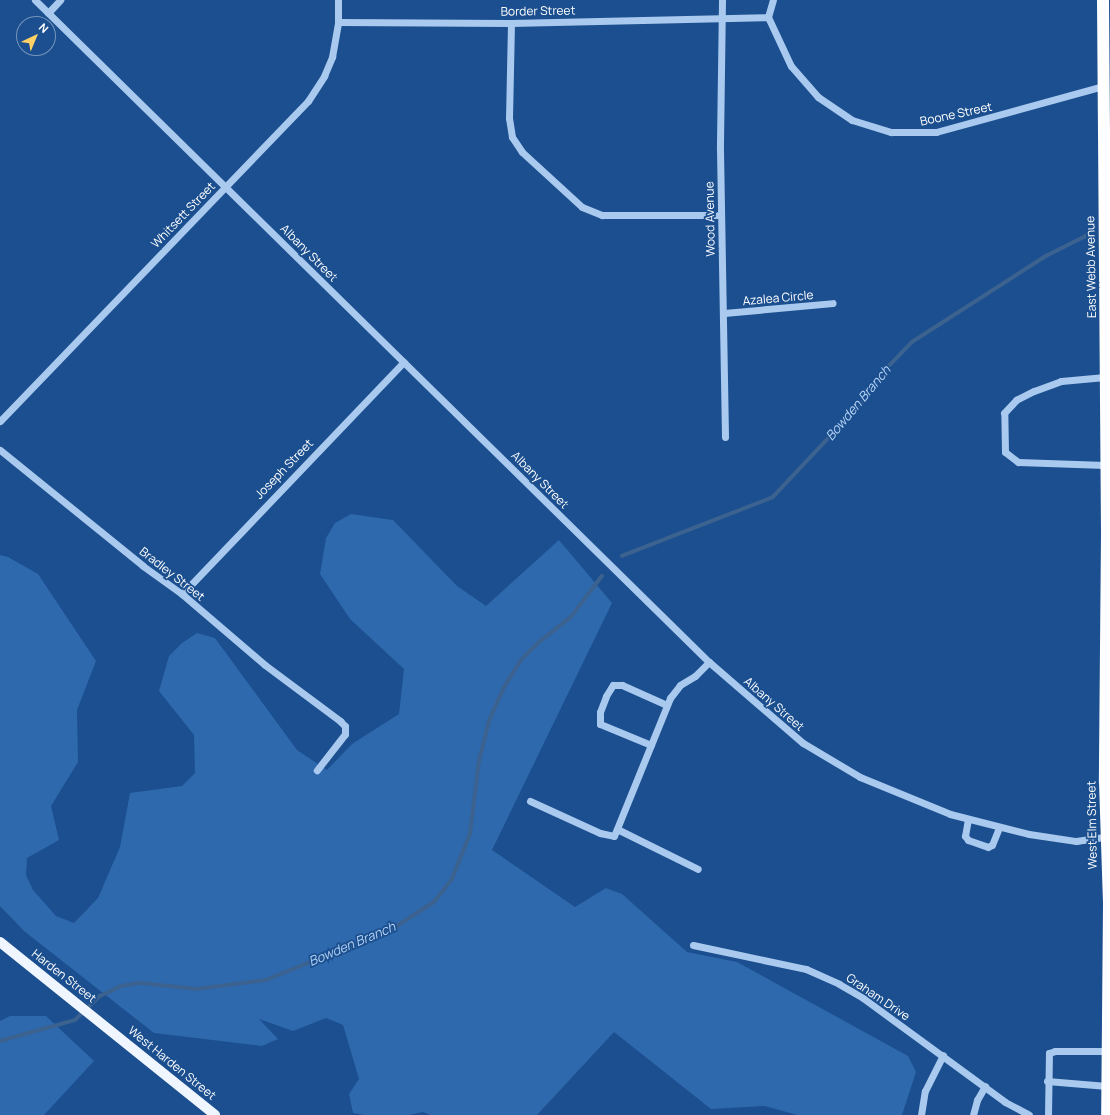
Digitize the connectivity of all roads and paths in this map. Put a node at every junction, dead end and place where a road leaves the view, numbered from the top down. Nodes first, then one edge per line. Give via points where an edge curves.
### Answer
1 (35, 0) edge
2 (60, 0) edge
3 (338, 0) edge
4 (722, 0) edge
5 (773, 0) edge
6 (1103, 0) edge
7 (48, 13) junction
8 (722, 17) junction
9 (768, 17) junction
10 (338, 22) junction
11 (510, 23) junction
12 (1103, 86) junction
13 (226, 186) junction
14 (722, 215) junction
15 (833, 303) dead end
16 (724, 313) junction
17 (404, 362) junction
18 (1105, 377) junction
19 (0, 421) edge
20 (725, 437) dead end
21 (0, 450) edge
22 (1105, 465) junction
23 (1107, 534) joint
24 (1108, 559) edge
25 (182, 594) junction
26 (709, 662) junction
27 (667, 705) junction
28 (651, 745) junction
29 (316, 770) dead end
30 (530, 801) dead end
31 (968, 819) junction
32 (999, 828) junction
33 (617, 829) junction
34 (1109, 836) edge
35 (698, 869) dead end
36 (1109, 905) edge
37 (0, 942) edge
38 (693, 945) dead end
39 (112, 1031) joint
40 (1107, 1051) junction
41 (943, 1055) junction
42 (1047, 1081) junction
43 (985, 1086) junction
44 (1107, 1086) junction
45 (215, 1115) edge
46 (921, 1115) edge
47 (972, 1115) edge
48 (1029, 1115) edge
49 (1048, 1115) edge
50 (1108, 1115) edge

1 - 7 street, Albany Street
2 - 7 street
3 - 10 street, Whitsett Street
4 - 8 street, Wood Avenue
5 - 9 street
6 - 12 highway, East Webb Avenue
7 - 13 street, Albany Street
8 - 9 street, Border Street
8 - 11 street, Border Street
8 - 14 street, Wood Avenue
9 - 12 street, Boone Street via 792,66 818,97 852,120 891,132 936,132
10 - 11 street, Border Street
10 - 13 street, Whitsett Street via 332,57 320,84 308,101
11 - 14 street via 509,118 512,137 522,152 582,207 602,215
12 - 18 highway, East Webb Avenue
13 - 17 street, Albany Street
13 - 19 street, Whitsett Street
14 - 16 street, Wood Avenue
15 - 16 street, Azalea Circle
16 - 20 street, Wood Avenue
17 - 25 street, Joseph Street
17 - 26 street, Albany Street
18 - 22 highway, East Webb Avenue
18 - 22 street via 1061,381 1016,400 1004,413 1005,452 1018,462
21 - 25 street, Bradley Street via 143,566
22 - 23 highway, East Webb Avenue
23 - 24 highway, West Elm Street
24 - 34 highway, West Elm Street via 1105,782
25 - 29 street, Bradley Street via 265,665 345,726 345,734
26 - 27 street via 695,676 680,685
26 - 31 street, Albany Street via 777,723 831,762 912,800
27 - 28 street
27 - 28 street via 622,685 613,685 606,696 600,712 600,724
28 - 33 street
30 - 33 street via 607,836 614,836
31 - 32 street, Albany Street
31 - 32 street via 965,836 968,840 988,847 992,845
32 - 34 street, Albany Street via 1076,841
33 - 35 street
34 - 36 highway, West Elm Street
36 - 40 highway, West Elm Street
37 - 39 main road, Harden Street
38 - 41 street, Graham Drive via 806,969 864,998
39 - 45 main road, West Harden Street
40 - 42 street via 1049,1053
40 - 44 highway, West Elm Street
41 - 43 street, Graham Drive
41 - 46 street via 925,1092
42 - 44 street
42 - 49 street
43 - 47 street via 976,1100
43 - 48 street, Graham Drive via 1005,1102
44 - 50 highway, West Elm Street

